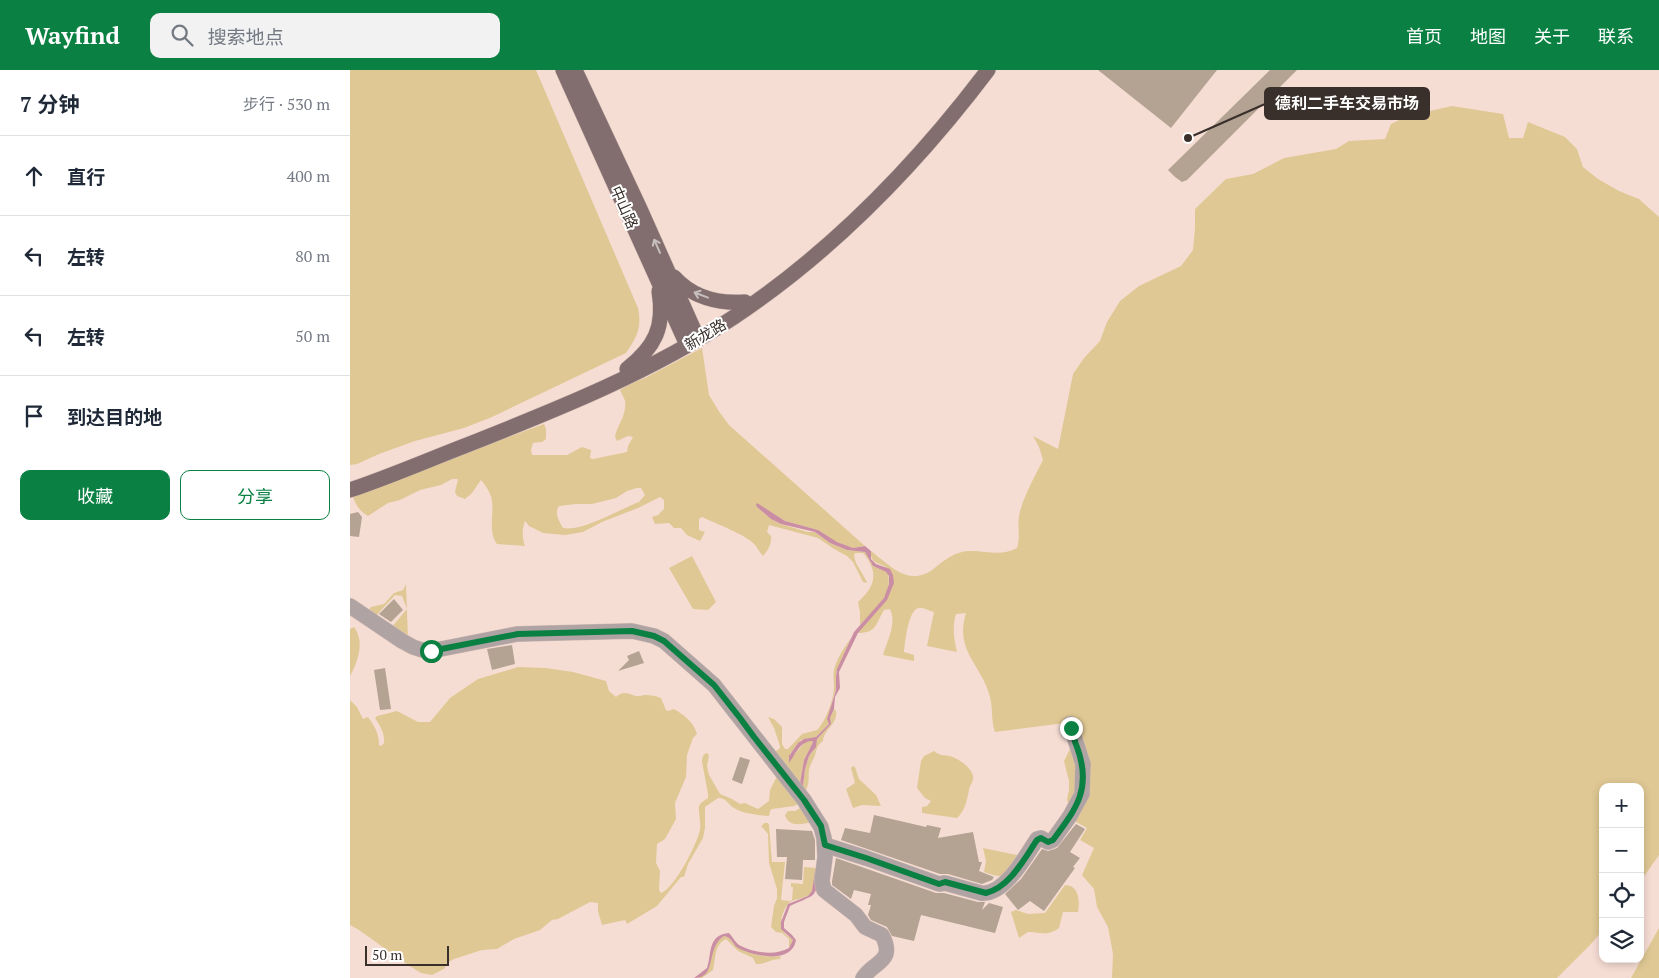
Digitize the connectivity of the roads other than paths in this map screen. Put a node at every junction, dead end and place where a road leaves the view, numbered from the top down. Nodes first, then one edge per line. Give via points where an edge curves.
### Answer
1 (563, 70) edge
2 (575, 70) edge
3 (982, 70) edge
4 (988, 70) edge
5 (660, 270) junction
6 (745, 302) junction
7 (691, 339) junction
8 (617, 376) junction
9 (350, 484) edge
10 (350, 490) edge
11 (350, 606) edge
12 (1070, 724) dead end
13 (825, 845) junction
14 (863, 978) edge

1 - 5 main road, 中山路
5 -> 2 main road, 中山路
3 - 6 main road, 新龙路 via 897,172 858,211 813,252
4 - 7 main road, 新龙路 via 900,176 846,228 768,292 733,317
6 -> 5 main road via 722,302 699,295
5 - 7 main road, 中山路
5 - 8 main road via 661,310 657,333 641,358
6 - 7 main road, 新龙路
7 - 8 main road, 新龙路
7 - 10 main road, 新龙路 via 618,382
8 - 9 main road, 新龙路 via 492,430
11 - 13 street via 402,641 422,650 518,634 632,631 664,641 714,685 804,800 821,826
12 - 13 street via 1083,764 1082,794 1077,805 1053,840 1037,840 1022,863 993,892 981,893 945,882 939,884
13 - 14 street via 824,890 856,915 865,927 882,934 886,945 882,961

